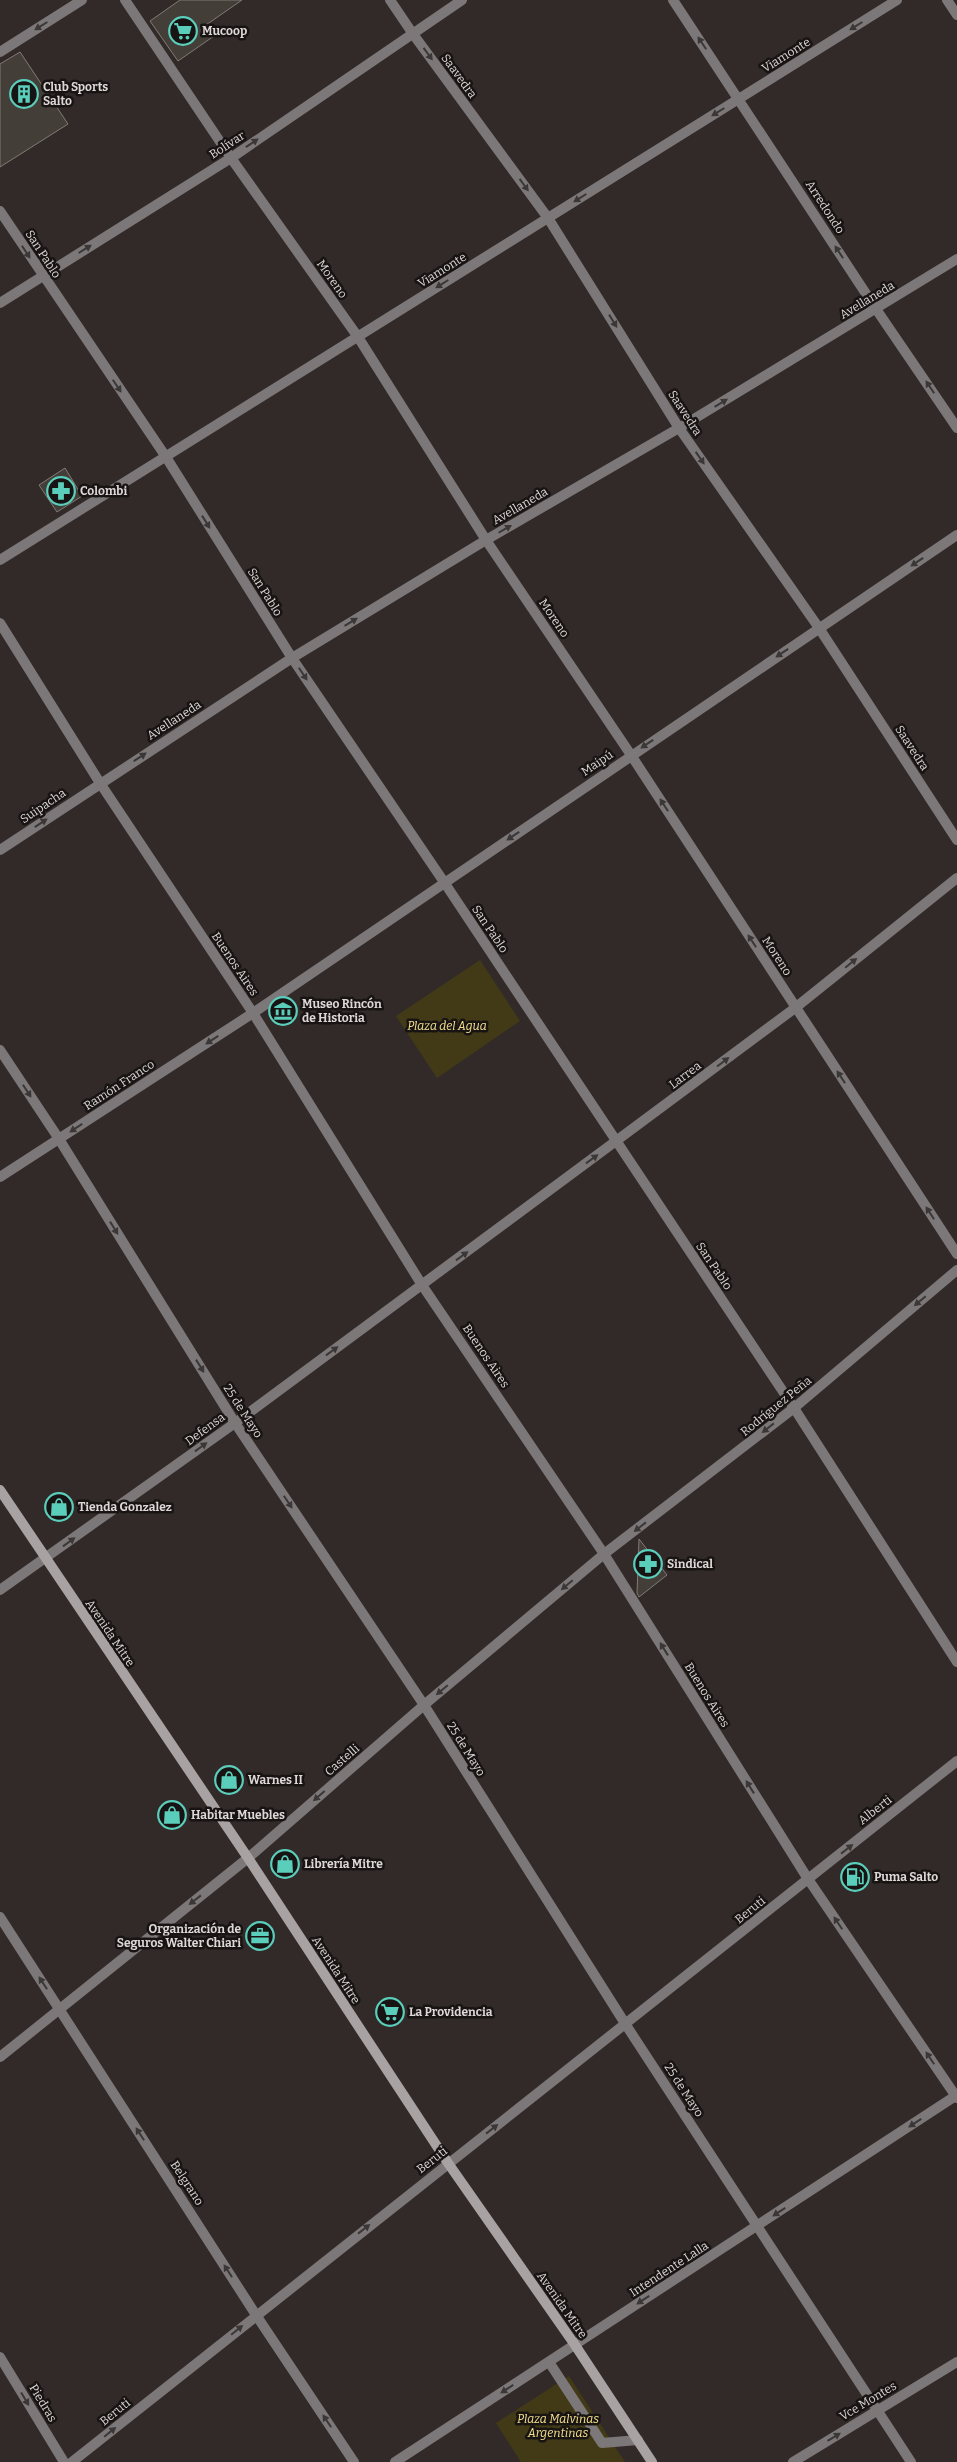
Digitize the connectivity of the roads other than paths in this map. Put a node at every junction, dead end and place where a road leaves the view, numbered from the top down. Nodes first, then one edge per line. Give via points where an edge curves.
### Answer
1 (82, 0) edge
2 (125, 0) edge
3 (390, 0) edge
4 (462, 0) edge
5 (673, 0) edge
6 (897, 0) edge
7 (947, 0) edge
8 (957, 15) edge
9 (413, 34) junction
10 (0, 52) edge
11 (739, 99) junction
12 (231, 158) junction
13 (0, 211) edge
14 (548, 218) junction
15 (957, 259) edge
16 (42, 276) junction
17 (0, 303) edge
18 (876, 309) junction
19 (358, 337) junction
20 (679, 428) junction
21 (957, 428) edge
22 (166, 457) junction
23 (957, 535) edge
24 (486, 540) junction
25 (0, 560) edge
26 (0, 623) edge
27 (819, 628) junction
28 (292, 658) junction
29 (631, 755) junction
30 (100, 783) junction
31 (957, 840) edge
32 (0, 850) edge
33 (957, 878) edge
34 (444, 882) junction
35 (795, 1008) junction
36 (253, 1013) junction
37 (0, 1050) edge
38 (59, 1139) junction
39 (616, 1141) junction
40 (0, 1177) edge
41 (957, 1254) edge
42 (957, 1270) edge
43 (422, 1284) junction
44 (794, 1408) junction
45 (235, 1423) junction
46 (0, 1490) edge
47 (604, 1554) junction
48 (45, 1560) junction
49 (0, 1590) edge
50 (957, 1662) edge
51 (424, 1705) junction
52 (957, 1761) edge
53 (248, 1858) junction
54 (808, 1879) junction
55 (0, 1917) edge
56 (59, 2008) junction
57 (626, 2025) junction
58 (0, 2057) edge
59 (957, 2097) edge
60 (448, 2163) junction
61 (758, 2225) junction
62 (256, 2315) junction
63 (575, 2344) junction
64 (0, 2357) edge
65 (549, 2362) junction
66 (957, 2362) edge
67 (878, 2410) junction
68 (638, 2440) junction
69 (64, 2462) edge
70 (72, 2462) edge
71 (354, 2462) edge
72 (395, 2462) edge
73 (652, 2462) edge
74 (793, 2462) edge
75 (912, 2462) edge

1 -> 10 street
2 - 12 street, Moreno
3 - 9 street, Saavedra
4 - 9 street, Bolívar
11 -> 5 street, Arredondo
6 -> 11 street, Viamonte
7 - 8 street
12 -> 9 street, Bolívar
9 -> 14 street, Saavedra
11 -> 14 street, Viamonte
18 -> 11 street, Arredondo
16 -> 12 street, Bolívar
12 - 19 street, Moreno
13 -> 16 street, San Pablo
14 -> 19 street, Viamonte
14 -> 20 street, Saavedra
15 - 18 street, Avellaneda
16 - 17 street, Bolívar
16 -> 22 street, San Pablo
20 -> 18 street, Avellaneda
21 -> 18 street, Arredondo
19 - 22 street, Viamonte
19 - 24 street, Moreno
24 -> 20 street, Avellaneda
20 -> 27 street, Saavedra
22 - 25 street, Viamonte
22 -> 28 street, San Pablo
23 -> 27 street, Maipú
28 -> 24 street, Avellaneda
24 - 29 street, Moreno
26 - 30 street, Buenos Aires
27 -> 29 street, Maipú
27 - 31 street, Saavedra
30 -> 28 street, Avellaneda
28 -> 34 street, San Pablo
29 -> 34 street, Maipú
35 -> 29 street, Moreno
32 -> 30 street, Suipacha
30 - 36 street, Buenos Aires
35 -> 33 street, Larrea
34 - 36 street, Maipú
34 - 39 street, San Pablo
39 -> 35 street, Larrea
41 -> 35 street, Moreno
36 -> 38 street, Ramón Franco
36 - 43 street, Buenos Aires
37 -> 38 street, 25 de Mayo
38 - 40 street, Ramón Franco
38 -> 45 street, 25 de Mayo
43 -> 39 street, Larrea
39 - 44 street, San Pablo
42 -> 44 street, Rodríguez Peña
45 -> 43 street, Defensa
43 - 47 street, Buenos Aires
44 -> 47 street, Rodríguez Peña
44 - 50 street, San Pablo
48 -> 45 street, Defensa
45 -> 51 street, 25 de Mayo
46 - 48 main road, Avenida Mitre
47 -> 51 street, Castelli
54 -> 47 street, Buenos Aires
48 - 49 street, Defensa
48 - 53 main road, Avenida Mitre
51 -> 53 street, Castelli
51 - 57 street, 25 de Mayo
54 -> 52 street, Alberti
53 -> 56 street, Castelli
53 - 60 main road, Avenida Mitre
54 - 57 street, Beruti
59 -> 54 street, Buenos Aires
56 -> 55 street, Belgrano
56 - 58 street, Castelli
62 -> 56 street, Belgrano
60 -> 57 street, Beruti
57 - 61 street, 25 de Mayo
59 -> 61 street, Intendente Lalla
62 -> 60 street, Beruti
60 - 63 main road, Avenida Mitre
61 -> 63 street, Intendente Lalla
61 - 67 street, 25 de Mayo
70 -> 62 street, Beruti
71 -> 62 street, Belgrano
63 - 65 street, Intendente Lalla
63 - 68 main road, Avenida Mitre
64 -> 69 street, Piedras
65 - 68 street via 602,2443
65 -> 72 street, Intendente Lalla
66 - 67 street, Vce Montes
74 -> 67 street, Vce Montes
67 - 75 street, 25 de Mayo
68 - 73 main road, Avenida Mitre

